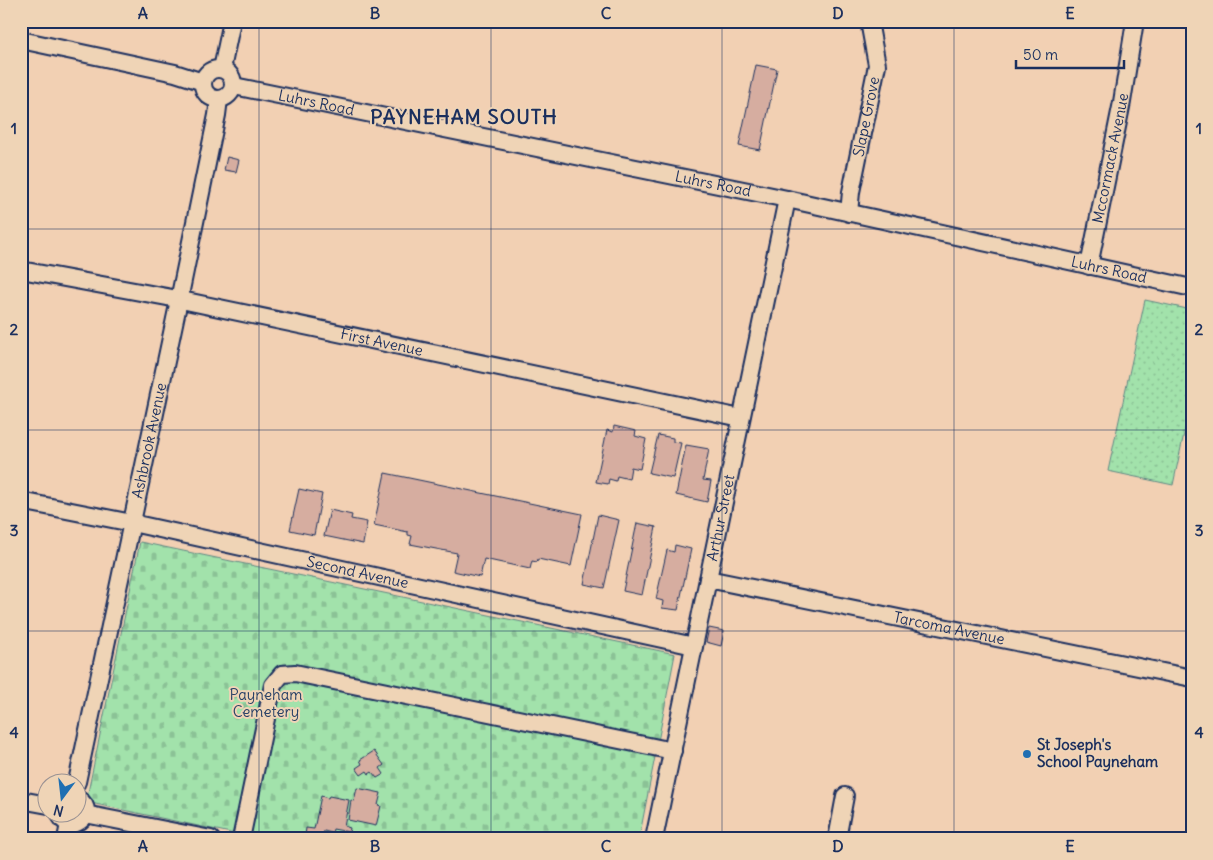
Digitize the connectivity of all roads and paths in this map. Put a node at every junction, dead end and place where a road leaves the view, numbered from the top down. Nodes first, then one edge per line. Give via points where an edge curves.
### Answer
1 (232, 21) edge
2 (868, 21) edge
3 (1135, 21) edge
4 (21, 40) edge
5 (222, 69) junction
6 (203, 82) junction
7 (234, 86) junction
8 (219, 99) junction
9 (787, 199) junction
10 (849, 213) junction
11 (1089, 266) junction
12 (21, 270) edge
13 (1192, 288) edge
14 (179, 300) junction
15 (741, 418) junction
16 (21, 501) edge
17 (132, 523) junction
18 (708, 580) junction
19 (694, 646) junction
20 (1192, 678) edge
21 (672, 751) junction
22 (79, 772) edge
23 (845, 796) dead end
24 (21, 800) edge
25 (38, 803) edge
26 (88, 814) edge
27 (80, 822) edge
28 (65, 825) edge
29 (211, 839) edge
30 (241, 839) edge
31 (654, 839) edge
32 (837, 839) edge

1 - 5 street
2 - 10 street, Slape Grove via 877,64
3 - 11 street, Mccormack Avenue
4 - 6 street
5 - 6 street via 208,72
5 - 7 street via 231,75
6 - 8 street via 208,96
7 - 8 street via 228,96
7 - 9 street, Luhrs Road
8 - 14 street, Ashbrook Avenue
9 - 10 street, Luhrs Road
9 - 15 street, Arthur Street
10 - 11 street, Luhrs Road
11 - 13 street, Luhrs Road
12 - 14 street, First Avenue
14 - 15 street, First Avenue
14 - 17 street, Ashbrook Avenue
15 - 18 street, Arthur Street
16 - 17 street, Second Avenue
17 - 19 street, Second Avenue
17 - 22 street, Ashbrook Avenue
18 - 19 street, Arthur Street
18 - 20 street, Tarcoma Avenue
19 - 21 street, Arthur Street
21 - 30 street via 295,673 282,674 273,685
21 - 31 street, Arthur Street
23 - 32 street
24 - 25 street
26 - 29 street
27 - 28 street

